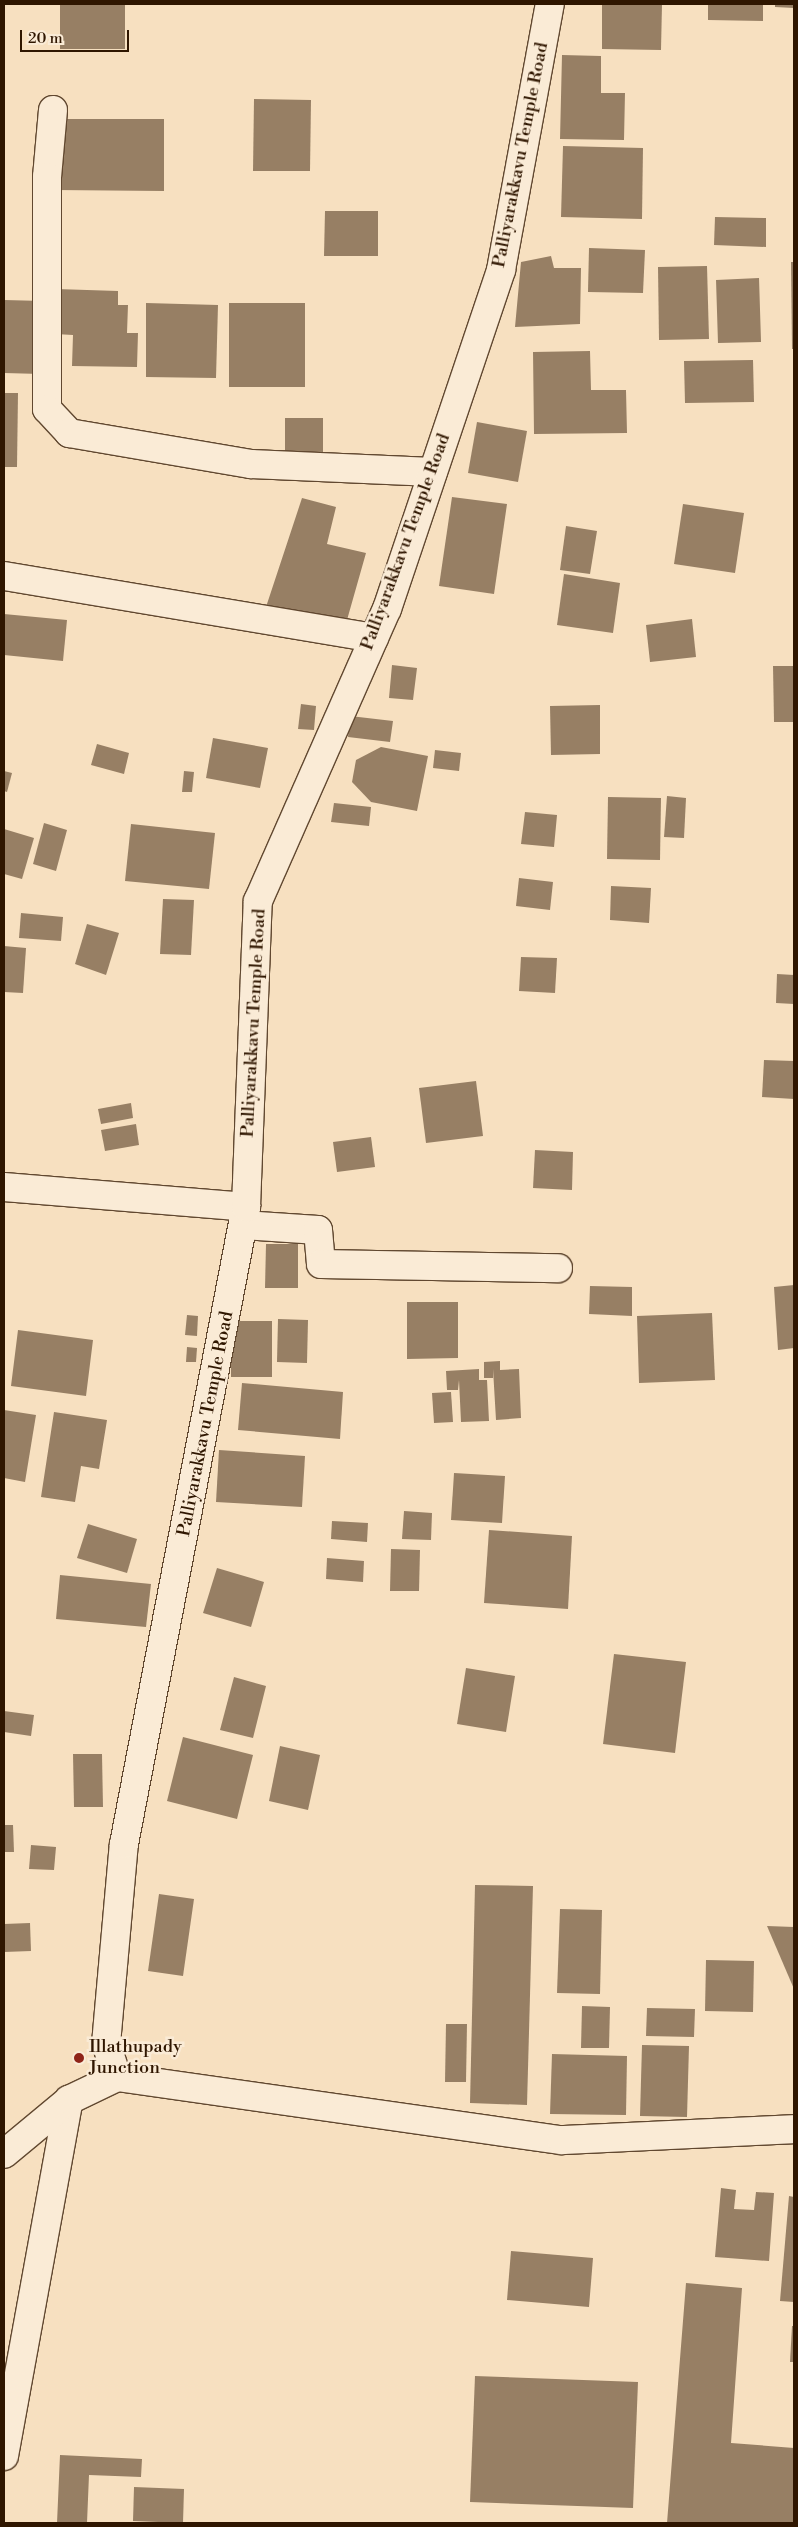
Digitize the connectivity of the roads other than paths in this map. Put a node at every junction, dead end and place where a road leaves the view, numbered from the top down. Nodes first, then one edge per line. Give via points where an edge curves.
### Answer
1 (550, 4) edge
2 (53, 110) dead end
3 (433, 472) junction
4 (4, 576) edge
5 (374, 638) junction
6 (4, 1187) edge
7 (245, 1216) junction
8 (558, 1268) dead end
9 (117, 2077) junction
10 (69, 2100) junction
11 (794, 2129) edge
12 (4, 2154) edge
13 (4, 2456) edge

1 - 3 street, Palliyarakkavu Temple Road via 501,270
2 - 3 street via 47,177 47,409 69,433 251,464
3 - 5 street, Palliyarakkavu Temple Road
4 - 5 street
5 - 7 street, Palliyarakkavu Temple Road via 258,901
6 - 7 street
7 - 8 street via 318,1230 321,1264
7 - 9 street, Palliyarakkavu Temple Road via 124,1844 106,2044
9 - 10 street
9 - 11 street via 562,2140
10 - 12 street
10 - 13 street

